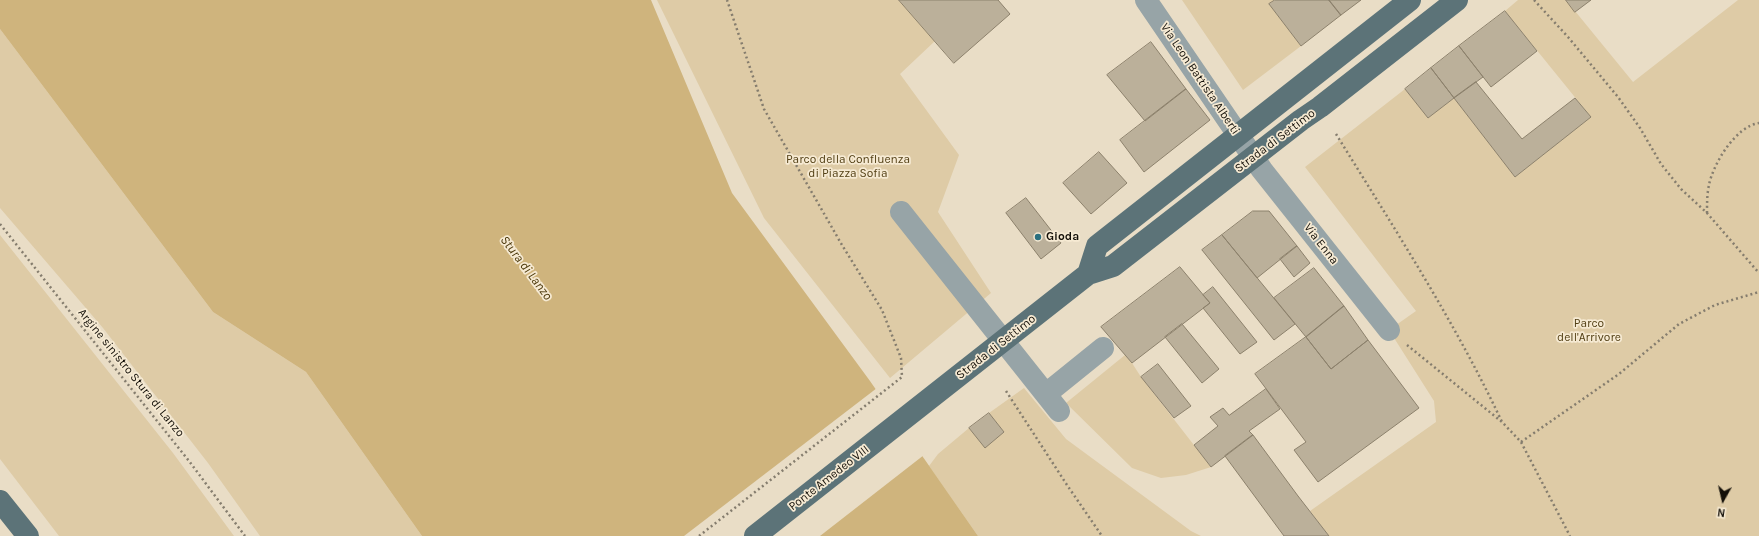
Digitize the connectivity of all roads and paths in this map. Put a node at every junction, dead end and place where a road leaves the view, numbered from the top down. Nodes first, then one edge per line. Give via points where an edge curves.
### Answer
1 (727, 0) edge
2 (1146, 0) edge
3 (1410, 0) edge
4 (1457, 0) edge
5 (1534, 0) edge
6 (1759, 123) edge
7 (1336, 134) dead end
8 (1238, 135) junction
9 (1253, 157) junction
10 (901, 212) dead end
11 (1707, 212) junction
12 (0, 224) edge
13 (1759, 273) edge
14 (1088, 274) junction
15 (1759, 292) edge
16 (1389, 330) joint
17 (1004, 342) junction
18 (1103, 348) dead end
19 (1006, 391) dead end
20 (1046, 394) junction
21 (1060, 411) dead end
22 (903, 419) joint
23 (1502, 422) junction
24 (1520, 442) junction
25 (0, 501) edge
26 (28, 536) edge
27 (245, 536) edge
28 (700, 536) edge
29 (755, 536) edge
30 (1102, 536) edge
31 (1570, 536) edge

1 - 28 path via 764,109 882,310 901,358 902,377
2 - 8 street, Via Leon Battista Alberti
3 - 8 main road
4 - 9 main road, Strada di Settimo
5 - 11 path via 1618,97 1661,164 1681,189
6 - 11 path via 1736,135 1717,162 1709,184
7 - 23 path via 1407,248
8 - 9 street, Via Leon Battista Alberti
8 - 14 main road via 1097,246
9 - 14 main road, Strada di Settimo via 1113,266
9 - 16 street, Via Enna
10 - 17 street
11 - 13 path
12 - 27 path, Argine sinistro Stura di Lanzo via 190,461
14 - 17 main road, Strada di Settimo
15 - 24 path via 1715,305 1679,324 1619,374
16 - 23 path
17 - 20 street
17 - 22 main road, Strada di Settimo
18 - 20 street
19 - 30 path
20 - 21 street
22 - 29 main road, Ponte Amedeo VIII
23 - 24 path
24 - 31 path
25 - 26 main road

